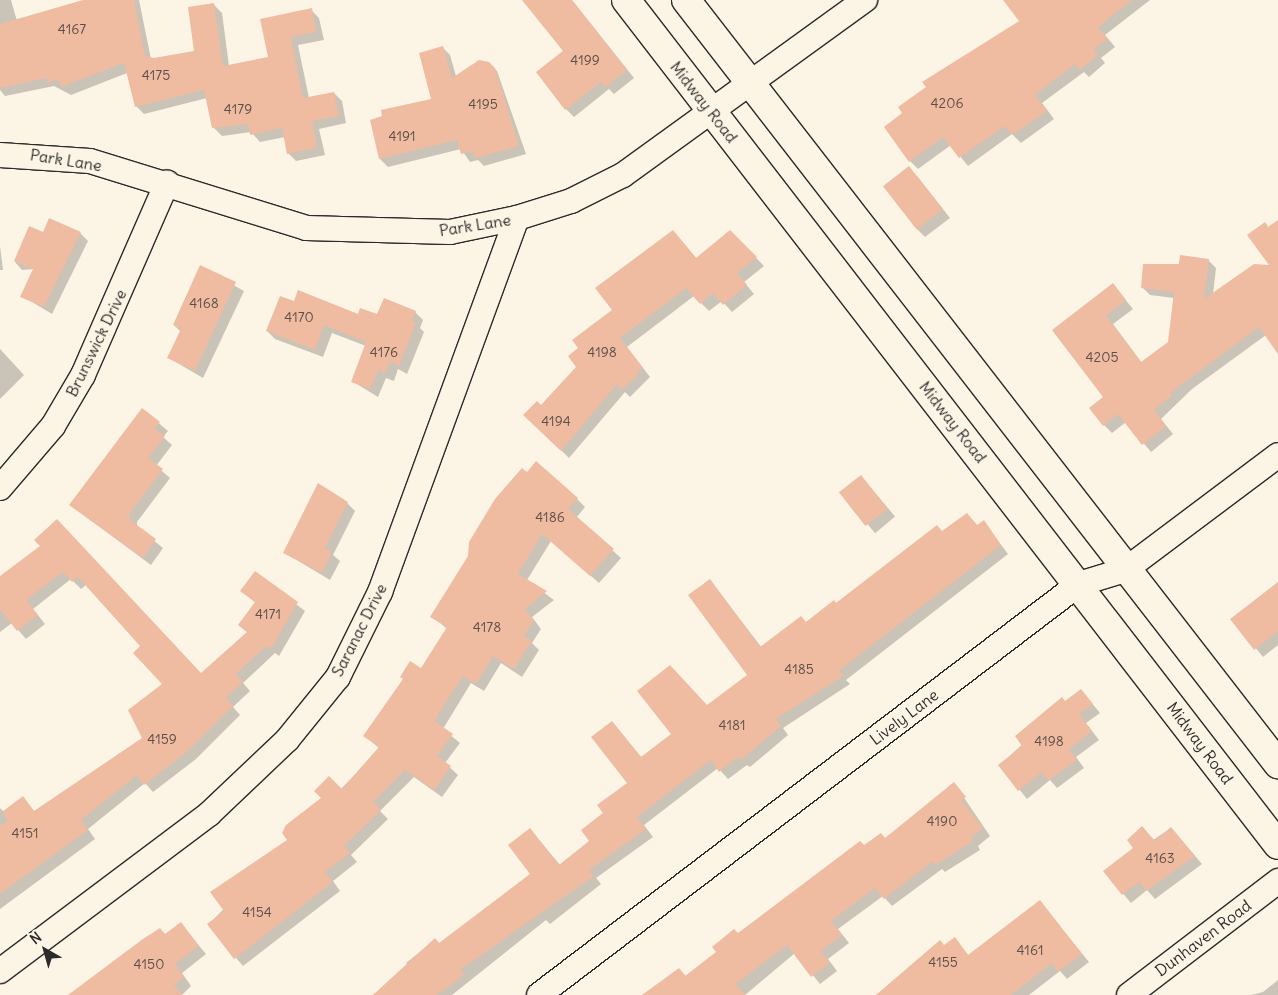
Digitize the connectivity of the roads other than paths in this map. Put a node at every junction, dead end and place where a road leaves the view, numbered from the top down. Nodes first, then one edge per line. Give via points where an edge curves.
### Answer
1 (626, 0) edge
2 (686, 0) edge
3 (865, 0) edge
4 (752, 85) junction
5 (713, 114) junction
6 (0, 155) edge
7 (167, 183) junction
8 (517, 218) junction
9 (1278, 455) edge
10 (0, 488) edge
11 (1125, 570) junction
12 (1078, 584) junction
13 (1278, 764) edge
14 (1278, 845) edge
15 (1278, 881) edge
16 (0, 971) edge
17 (539, 995) edge
18 (1128, 995) edge

1 - 5 main road, Midway Road
2 - 4 main road
3 - 4 street, Park Lane
4 - 5 street, Park Lane
4 - 11 main road
5 - 8 street, Park Lane via 623,175 571,201
5 - 12 main road, Midway Road
6 - 7 street, Park Lane via 90,161
7 - 8 street, Park Lane via 306,228 450,232
7 - 10 street, Brunswick Drive via 83,375 53,426
8 - 16 street, Saranac Drive via 380,592 338,677 287,740 209,814
9 - 11 street, Lively Lane
11 - 12 street, Lively Lane
11 - 13 main road
12 - 14 main road, Midway Road
12 - 17 street, Lively Lane
15 - 18 street, Dunhaven Road

